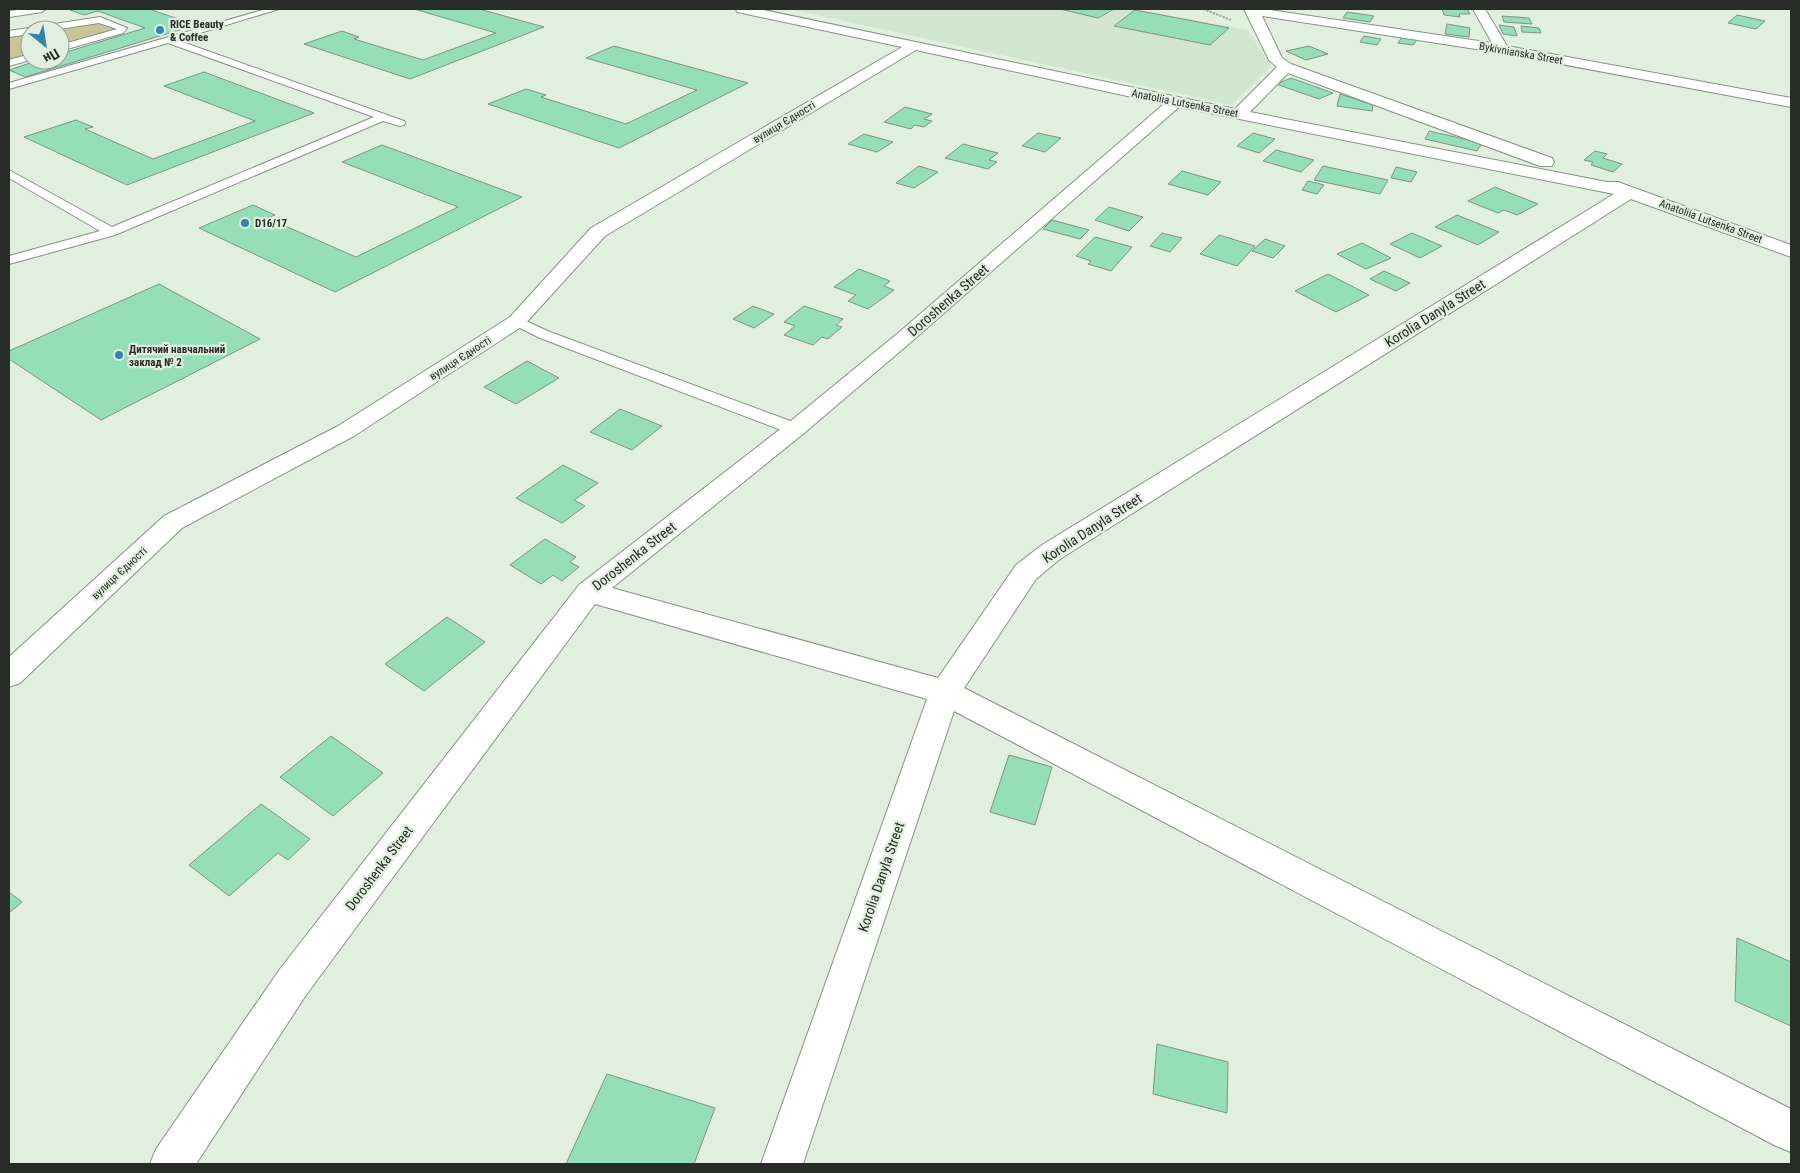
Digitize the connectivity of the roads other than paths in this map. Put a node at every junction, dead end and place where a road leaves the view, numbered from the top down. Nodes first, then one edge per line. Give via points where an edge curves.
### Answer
1 (42, 9) edge
2 (274, 9) edge
3 (742, 9) edge
4 (1479, 9) edge
5 (1252, 10) edge
6 (227, 12) dead end
7 (9, 14) edge
8 (244, 17) junction
9 (70, 25) edge
10 (168, 40) junction
11 (70, 45) edge
12 (914, 46) junction
13 (1502, 49) junction
14 (1286, 67) junction
15 (9, 86) edge
16 (1176, 102) junction
17 (1791, 102) edge
18 (1239, 114) junction
19 (383, 117) junction
20 (400, 124) dead end
21 (9, 174) edge
22 (1630, 192) junction
23 (111, 232) junction
24 (1791, 251) edge
25 (9, 260) edge
26 (517, 321) junction
27 (795, 429) junction
28 (589, 592) junction
29 (9, 675) edge
30 (945, 692) junction
31 (1791, 1131) edge
32 (171, 1164) edge
33 (782, 1164) edge

1 - 7 lane
2 - 8 lane
3 - 12 street, Anatoliia Lutsenka Street
4 - 13 street
5 - 13 street, Bykivnianska Street
5 - 14 street via 1276,60
6 - 8 lane
8 - 10 lane
9 - 11 lane via 100,20 122,28
10 - 15 lane
10 - 19 lane
12 - 16 street, Anatoliia Lutsenka Street
12 - 26 street, вулиця Єдності via 598,232
13 - 17 street, Bykivnianska Street
14 - 18 street
14 - 22 street, Anatoliia Lutsenka Street
16 - 18 street, Anatoliia Lutsenka Street
16 - 27 street, Doroshenka Street
18 - 22 street, Anatoliia Lutsenka Street
19 - 20 lane
19 - 23 lane
21 - 23 lane
22 - 24 street, Anatoliia Lutsenka Street
22 - 30 street, Korolia Danyla Street via 1051,552 1026,572
23 - 25 lane
26 - 27 lane via 545,335
26 - 29 street, вулиця Єдності via 346,431 173,522
27 - 28 street, Doroshenka Street
28 - 30 street
28 - 32 street, Doroshenka Street via 292,982
30 - 31 street
30 - 33 street, Korolia Danyla Street

